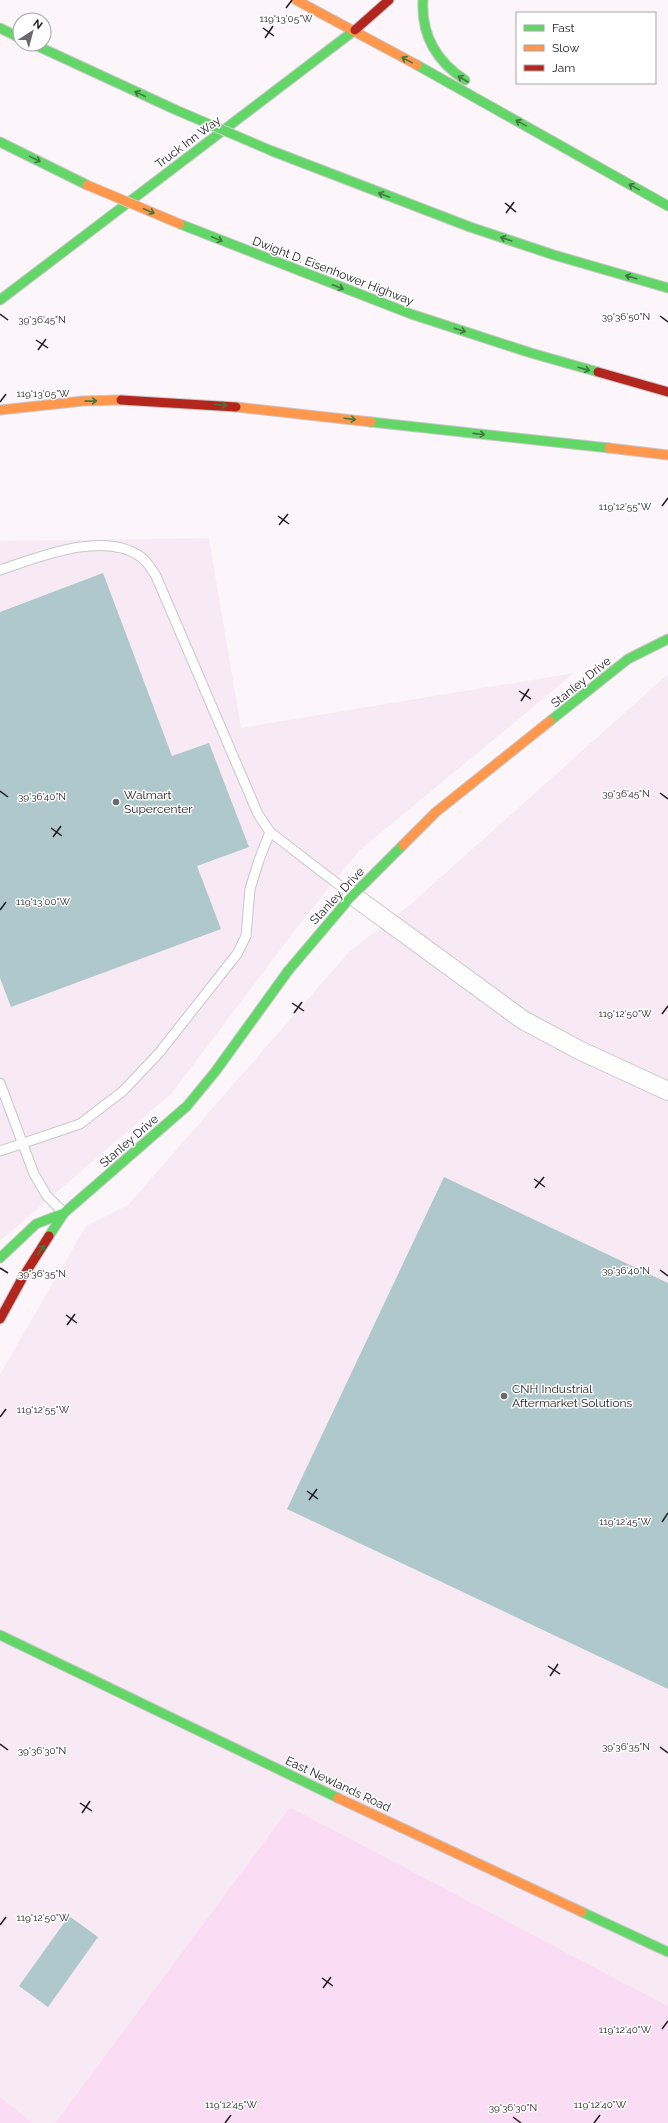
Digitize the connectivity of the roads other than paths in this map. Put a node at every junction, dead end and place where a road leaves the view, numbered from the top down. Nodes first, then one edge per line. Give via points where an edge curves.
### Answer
1 (296, 0) edge
2 (389, 0) edge
3 (423, 0) edge
4 (0, 28) edge
5 (355, 30) junction
6 (12, 34) edge
7 (50, 52) edge
8 (472, 84) dead end
9 (0, 142) edge
10 (641, 180) dead end
11 (668, 195) edge
12 (668, 206) edge
13 (668, 288) edge
14 (0, 300) edge
15 (668, 392) edge
16 (5, 406) edge
17 (668, 456) edge
18 (0, 570) edge
19 (668, 639) edge
20 (270, 832) junction
21 (352, 895) junction
22 (0, 1082) edge
23 (668, 1092) edge
24 (22, 1142) junction
25 (0, 1151) edge
26 (64, 1213) junction
27 (0, 1258) edge
28 (0, 1319) edge
29 (0, 1635) edge
30 (668, 1952) edge

1 - 5 main road
2 - 5 main road, Truck Inn Way
8 -> 3 main road via 454,73 432,50 425,29
4 - 6 main road
12 -> 5 main road
5 - 14 main road, Truck Inn Way
13 -> 7 main road, bridge via 554,255 470,227 272,151
9 -> 15 main road, Dwight D. Eisenhower Highway, bridge via 88,185 180,224 411,314 531,353
10 - 11 main road
16 -> 17 main road via 83,401 184,402
18 - 20 lane via 58,551 103,546 127,548 143,557 156,576 258,814
19 - 21 main road, Stanley Drive via 628,659 436,812
20 - 21 lane
20 - 24 lane via 250,889 246,936 237,954 159,1053 123,1091 80,1124
21 - 23 street via 523,1020
21 - 26 main road, Stanley Drive via 297,959 215,1072 187,1106
22 - 24 lane
24 - 25 lane
24 - 26 lane via 40,1185
26 - 27 main road, Stanley Drive via 36,1224
28 -> 26 main road, Stanley Drive via 20,1282
29 - 30 main road, East Newlands Road

